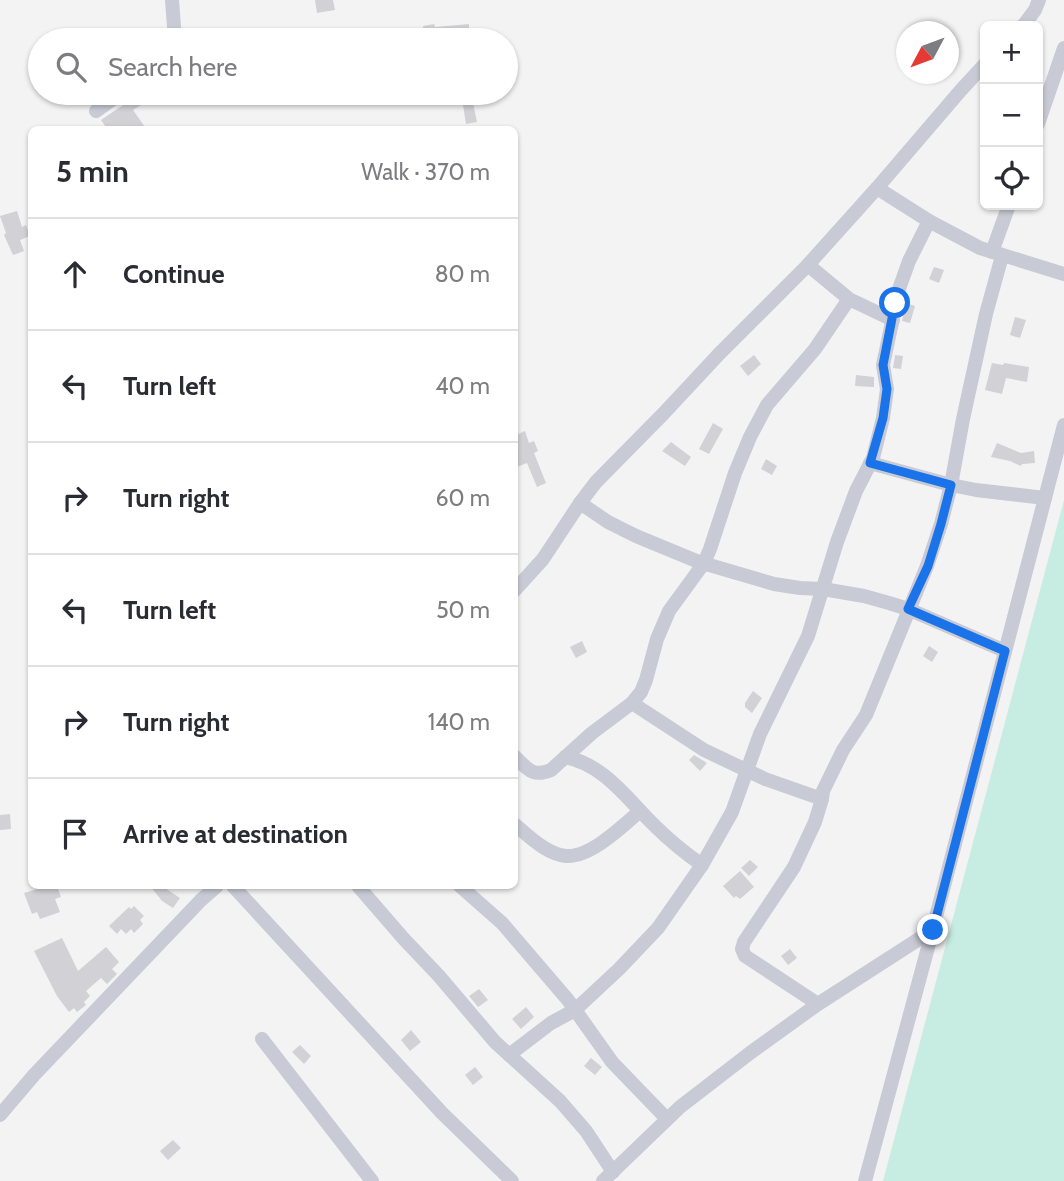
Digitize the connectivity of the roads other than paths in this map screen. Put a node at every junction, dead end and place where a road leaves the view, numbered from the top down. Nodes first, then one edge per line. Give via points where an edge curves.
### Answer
1 (172, 0) edge
2 (1039, 0) edge
3 (1027, 21) edge
4 (174, 28) edge
5 (1064, 48) edge
6 (980, 70) edge
7 (104, 105) edge
8 (1043, 109) edge
9 (96, 111) dead end
10 (877, 188) junction
11 (1008, 210) edge
12 (929, 221) junction
13 (997, 254) junction
14 (808, 265) junction
15 (1064, 274) edge
16 (849, 299) junction
17 (893, 320) junction
18 (1064, 425) edge
19 (870, 463) junction
20 (951, 485) junction
21 (1045, 498) junction
22 (580, 503) junction
23 (704, 564) junction
24 (518, 587) edge
25 (823, 589) junction
26 (908, 609) junction
27 (1005, 651) junction
28 (632, 703) junction
29 (565, 757) junction
30 (518, 760) edge
31 (748, 771) junction
32 (822, 799) junction
33 (640, 811) junction
34 (518, 827) edge
35 (702, 865) junction
36 (214, 889) edge
37 (236, 889) edge
38 (361, 889) edge
39 (463, 889) edge
40 (933, 930) junction
41 (818, 1004) junction
42 (575, 1010) junction
43 (262, 1039) dead end
44 (509, 1055) junction
45 (0, 1115) edge
46 (667, 1119) junction
47 (608, 1176) edge
48 (372, 1181) edge
49 (512, 1181) edge
50 (865, 1181) edge

1 - 4 street
2 - 3 street
5 - 8 street
6 - 10 street
7 - 9 street
10 - 12 street
10 - 14 street
11 - 13 street
12 - 13 street
12 - 17 street via 909,261
13 - 15 street
13 - 20 street
14 - 16 street
14 - 22 street via 613,463
16 - 17 street
16 - 23 street via 815,349 766,405 735,473
17 - 19 street via 883,365 887,389 883,418
18 - 21 street
19 - 20 street
19 - 25 street
20 - 21 street
20 - 26 street via 928,566
21 - 27 street
22 - 23 street via 636,536
22 - 24 street via 543,559
23 - 25 street via 774,584
23 - 28 street via 669,611 646,680
25 - 26 street
25 - 31 street via 808,636 760,734
26 - 27 street
26 - 32 street via 866,715
27 - 40 street
28 - 29 street
28 - 31 street via 704,750
29 - 30 street via 543,773 528,770
29 - 33 street via 602,773
31 - 32 street
31 - 35 street via 732,812
32 - 41 street via 794,867 742,949 745,956
33 - 34 street via 592,848 565,856 548,850
33 - 35 street
35 - 42 street via 658,928
36 - 45 street
37 - 49 street via 442,1113
38 - 44 street
39 - 42 street via 502,923
40 - 41 street
40 - 50 street
41 - 46 street
42 - 44 street
42 - 46 street via 612,1062
43 - 48 street
44 - 47 street via 560,1101 586,1132
46 - 47 street

